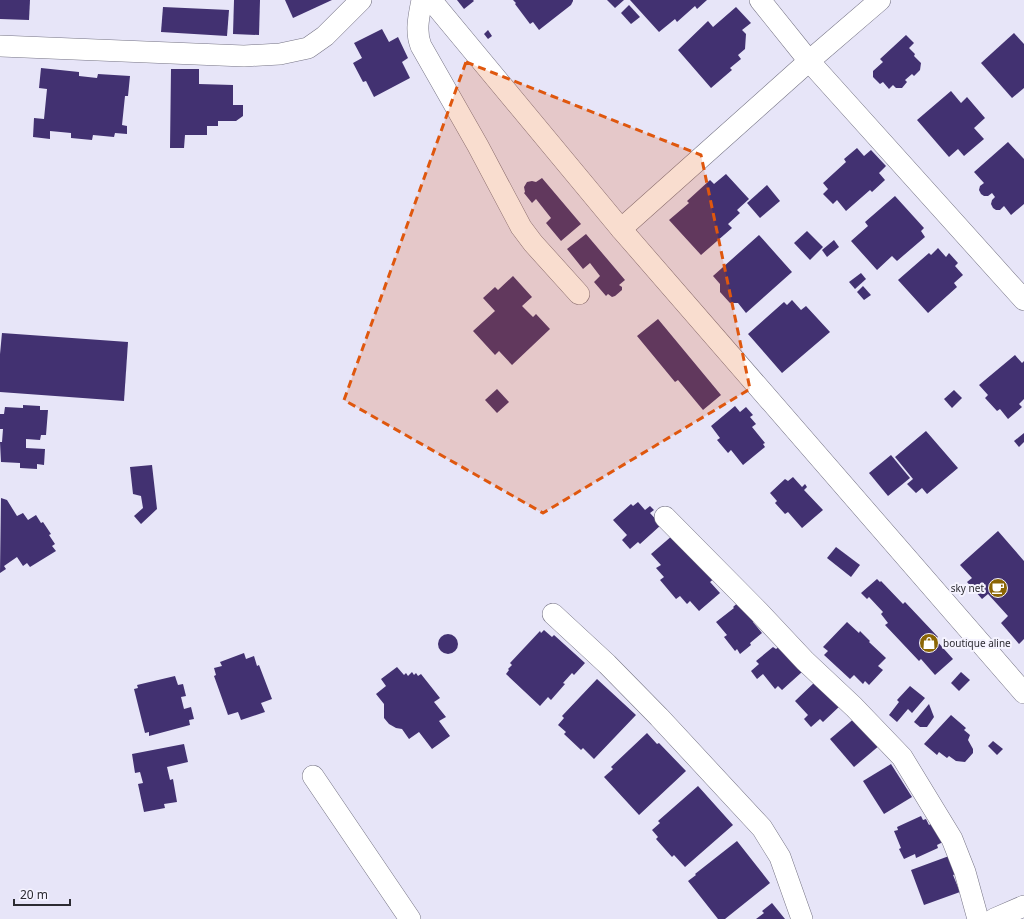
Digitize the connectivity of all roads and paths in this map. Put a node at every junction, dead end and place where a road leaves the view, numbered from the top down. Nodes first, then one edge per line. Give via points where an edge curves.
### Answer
1 (361, 0) edge
2 (422, 0) edge
3 (430, 0) edge
4 (760, 0) edge
5 (880, 0) edge
6 (0, 46) edge
7 (809, 61) junction
8 (621, 229) junction
9 (579, 294) dead end
10 (1024, 300) edge
11 (665, 517) dead end
12 (553, 614) dead end
13 (1024, 693) edge
14 (313, 776) dead end
15 (1024, 906) edge
16 (410, 919) edge
17 (802, 919) edge
18 (978, 919) edge
19 (994, 919) edge

1 - 6 street via 330,31 308,48 280,54 244,56
2 - 9 street via 417,31 421,46 521,227
3 - 8 street
4 - 7 street
5 - 7 street
7 - 8 street
7 - 10 street
8 - 13 street
11 - 18 street via 902,757 952,839 965,872
12 - 17 street via 654,712 762,828 780,857
14 - 16 street
15 - 19 street

